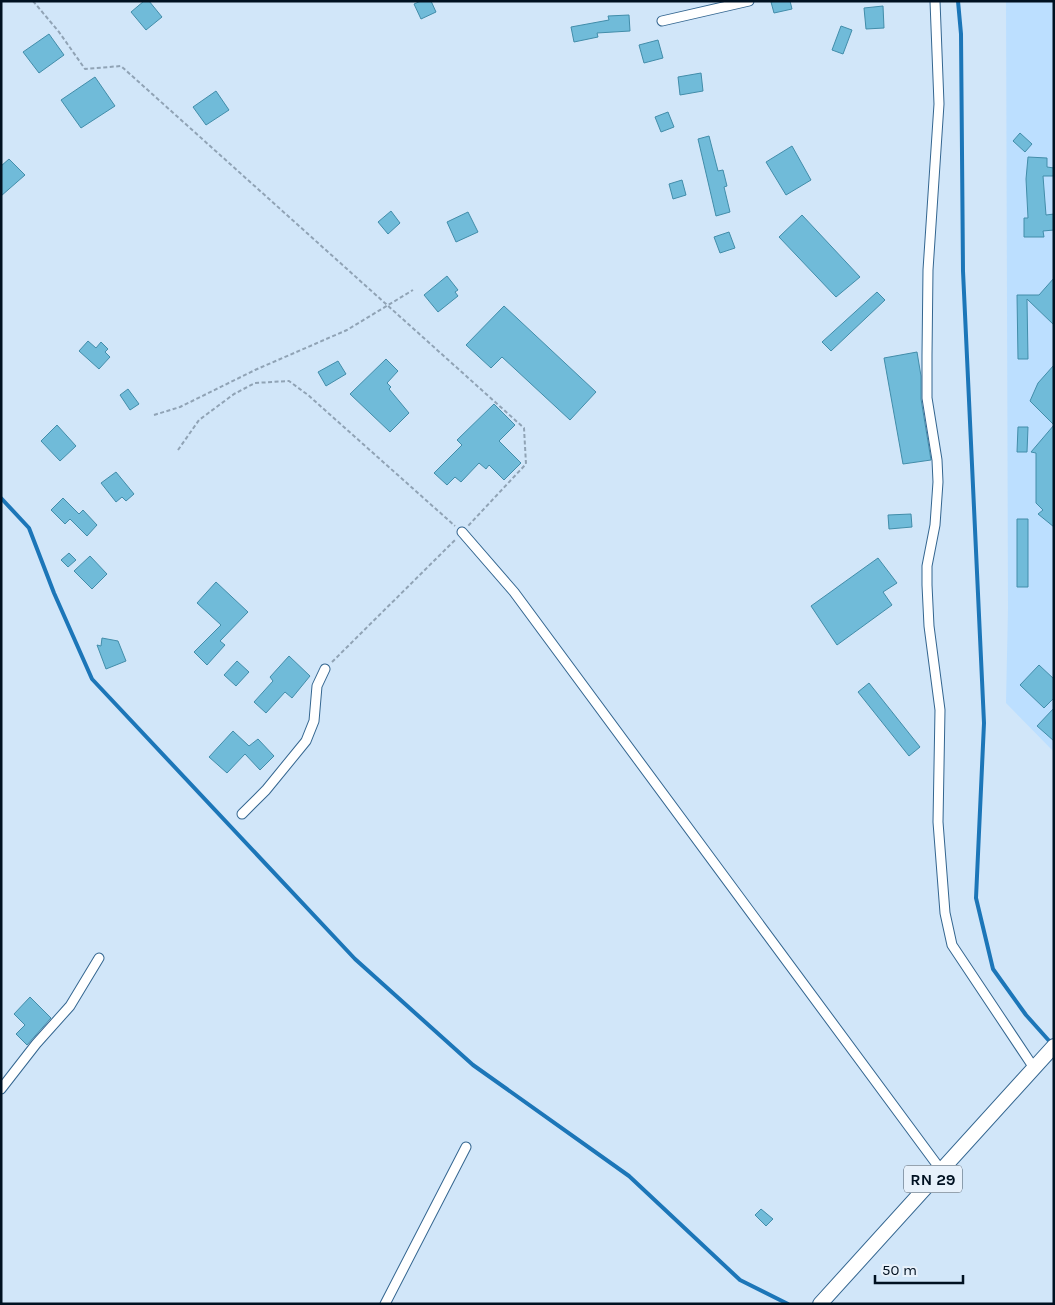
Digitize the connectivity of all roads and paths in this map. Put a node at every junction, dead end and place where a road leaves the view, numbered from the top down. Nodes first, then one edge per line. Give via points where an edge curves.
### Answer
1 (33, 1) edge
2 (749, 1) edge
3 (935, 1) edge
4 (662, 21) dead end
5 (413, 290) dead end
6 (386, 306) junction
7 (154, 415) dead end
8 (178, 450) dead end
9 (462, 532) junction
10 (325, 669) joint
11 (242, 814) dead end
12 (100, 958) dead end
13 (1050, 1050) edge
14 (1034, 1068) junction
15 (1, 1089) edge
16 (466, 1147) dead end
17 (941, 1170) junction
18 (385, 1304) edge
19 (820, 1304) edge

1 - 6 path via 85,69 121,66
2 - 4 street
3 - 14 street via 939,104 928,270 927,398 938,482 927,585 940,710 938,822 944,904 952,945
5 - 6 path
6 - 7 path via 347,330 180,407
6 - 9 path via 524,428 526,464
8 - 9 path via 199,420 234,394 255,383 289,381
9 - 10 path
9 - 17 street via 514,592
10 - 11 street via 317,686 314,721 306,741
12 - 15 street via 70,1006
13 - 14 main road, RN 29
14 - 17 main road, RN 29
16 - 18 street
17 - 19 main road, RN 29

